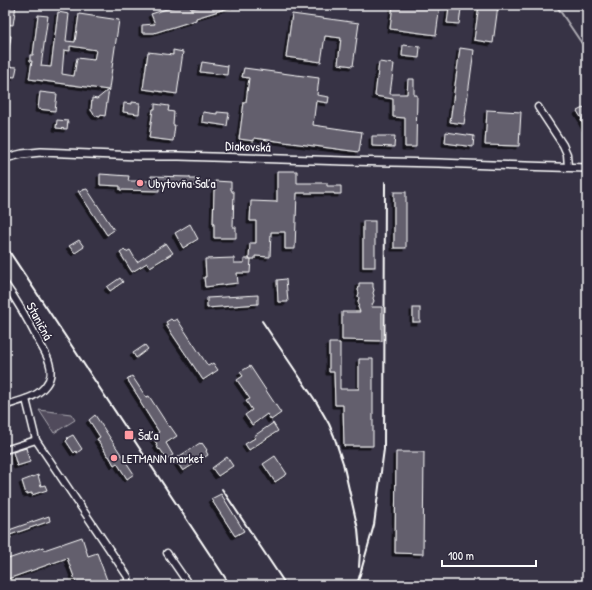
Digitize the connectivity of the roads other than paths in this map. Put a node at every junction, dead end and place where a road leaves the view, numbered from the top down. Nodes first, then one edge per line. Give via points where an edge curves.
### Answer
1 (538, 107) dead end
2 (5, 158) edge
3 (568, 167) junction
4 (587, 168) edge
5 (5, 284) edge
6 (26, 399) junction
7 (5, 406) edge
8 (36, 440) junction
9 (5, 450) edge
10 (168, 553) dead end
11 (128, 585) edge
12 (189, 585) edge

1 - 3 street via 563,145
2 - 3 street, Diakovská via 41,152
3 - 4 street, Diakovská
5 - 6 street, Staničná via 50,363 51,375 46,386
6 - 7 street
6 - 8 street
8 - 9 street
8 - 11 street via 128,578
10 - 12 street

